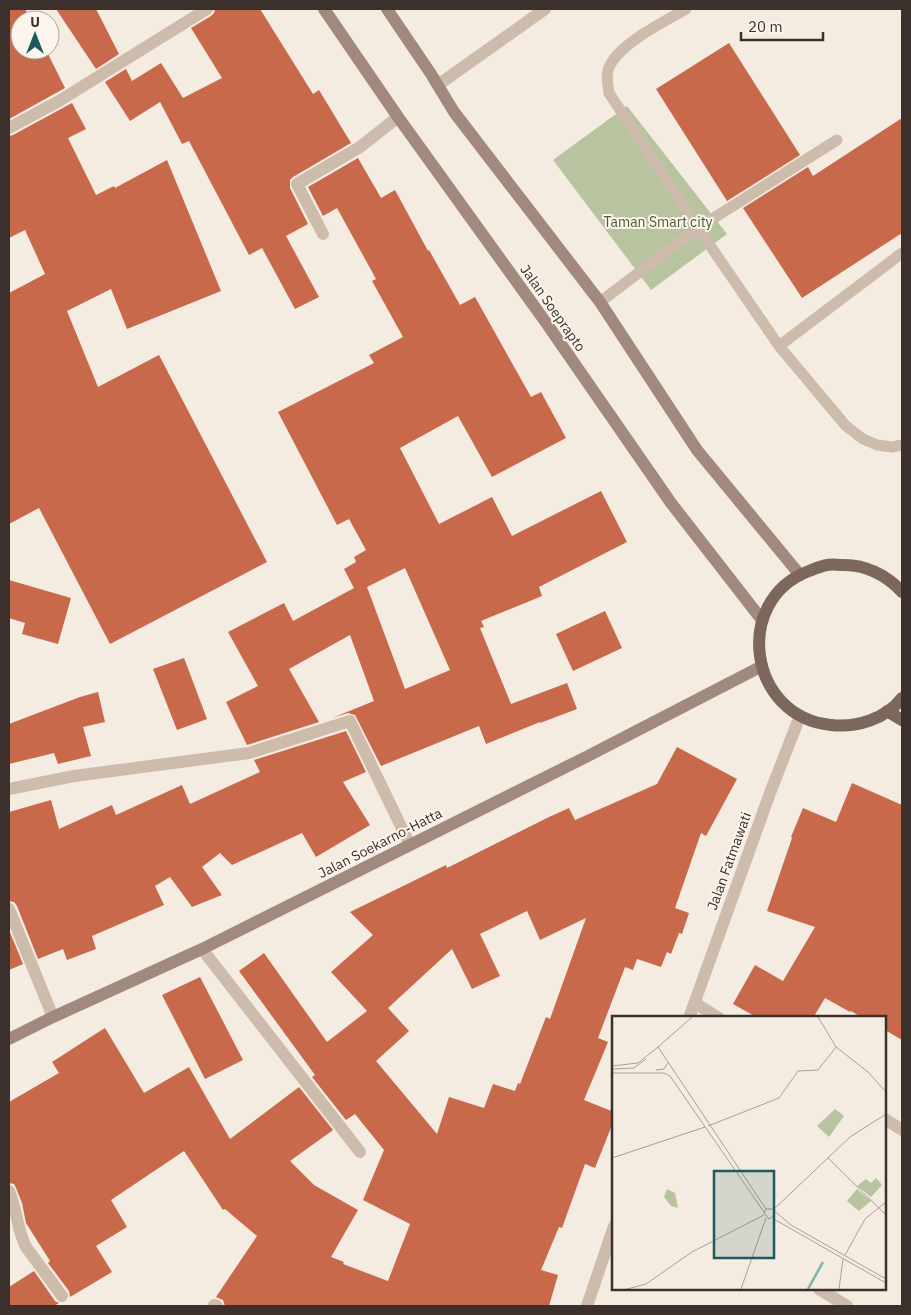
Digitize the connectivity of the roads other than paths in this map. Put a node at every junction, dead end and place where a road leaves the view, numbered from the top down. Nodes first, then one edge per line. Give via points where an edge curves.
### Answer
1 (207, 9) edge
2 (324, 9) edge
3 (387, 9) edge
4 (545, 9) edge
5 (686, 9) edge
6 (438, 84) junction
7 (398, 117) junction
8 (9, 128) edge
9 (836, 140) dead end
10 (698, 228) junction
11 (323, 234) dead end
12 (902, 253) edge
13 (600, 302) junction
14 (780, 346) junction
15 (902, 444) edge
16 (800, 575) junction
17 (902, 590) edge
18 (762, 620) junction
19 (762, 666) junction
20 (902, 698) edge
21 (887, 711) junction
22 (800, 716) junction
23 (902, 720) edge
24 (9, 789) edge
25 (410, 845) junction
26 (9, 909) edge
27 (202, 949) junction
28 (695, 1003) junction
29 (53, 1016) junction
30 (690, 1016) edge
31 (715, 1016) edge
32 (9, 1039) edge
33 (886, 1120) edge
34 (902, 1130) edge
35 (360, 1152) dead end
36 (9, 1192) edge
37 (612, 1232) edge
38 (821, 1290) edge
39 (62, 1296) dead end
40 (587, 1306) edge
41 (847, 1306) edge

1 - 8 street via 59,101
2 - 7 main road, Jalan Soeprapto
3 - 6 main road
4 - 6 street
5 - 10 lane via 632,41 608,69 607,80 609,93
6 - 13 main road via 454,112
7 - 11 street via 360,147 297,184
7 - 18 main road, Jalan Soeprapto via 671,503
9 - 10 lane
10 - 13 lane
10 - 14 lane
12 - 14 lane
13 - 16 main road via 697,450
14 - 15 lane via 846,426 877,445 892,447
16 - 17 main road via 826,565 853,564 879,573
16 - 18 main road via 784,586
18 - 19 main road via 759,643
19 - 22 main road via 769,686
19 - 25 main road, Jalan Soekarno-Hatta
20 - 21 main road
21 - 22 main road via 865,723 843,726 820,724
21 - 23 main road
22 - 28 street, Jalan Fatmawati
24 - 25 street via 74,776 249,753 350,721
25 - 27 main road, Jalan Soekarno-Hatta
26 - 29 street
27 - 29 main road, Jalan Soekarno-Hatta
27 - 35 street
28 - 30 street, Jalan Fatmawati
28 - 31 street
29 - 32 main road, Jalan Soekarno-Hatta
33 - 34 street
36 - 39 street via 26,1247
37 - 40 street
38 - 41 street

